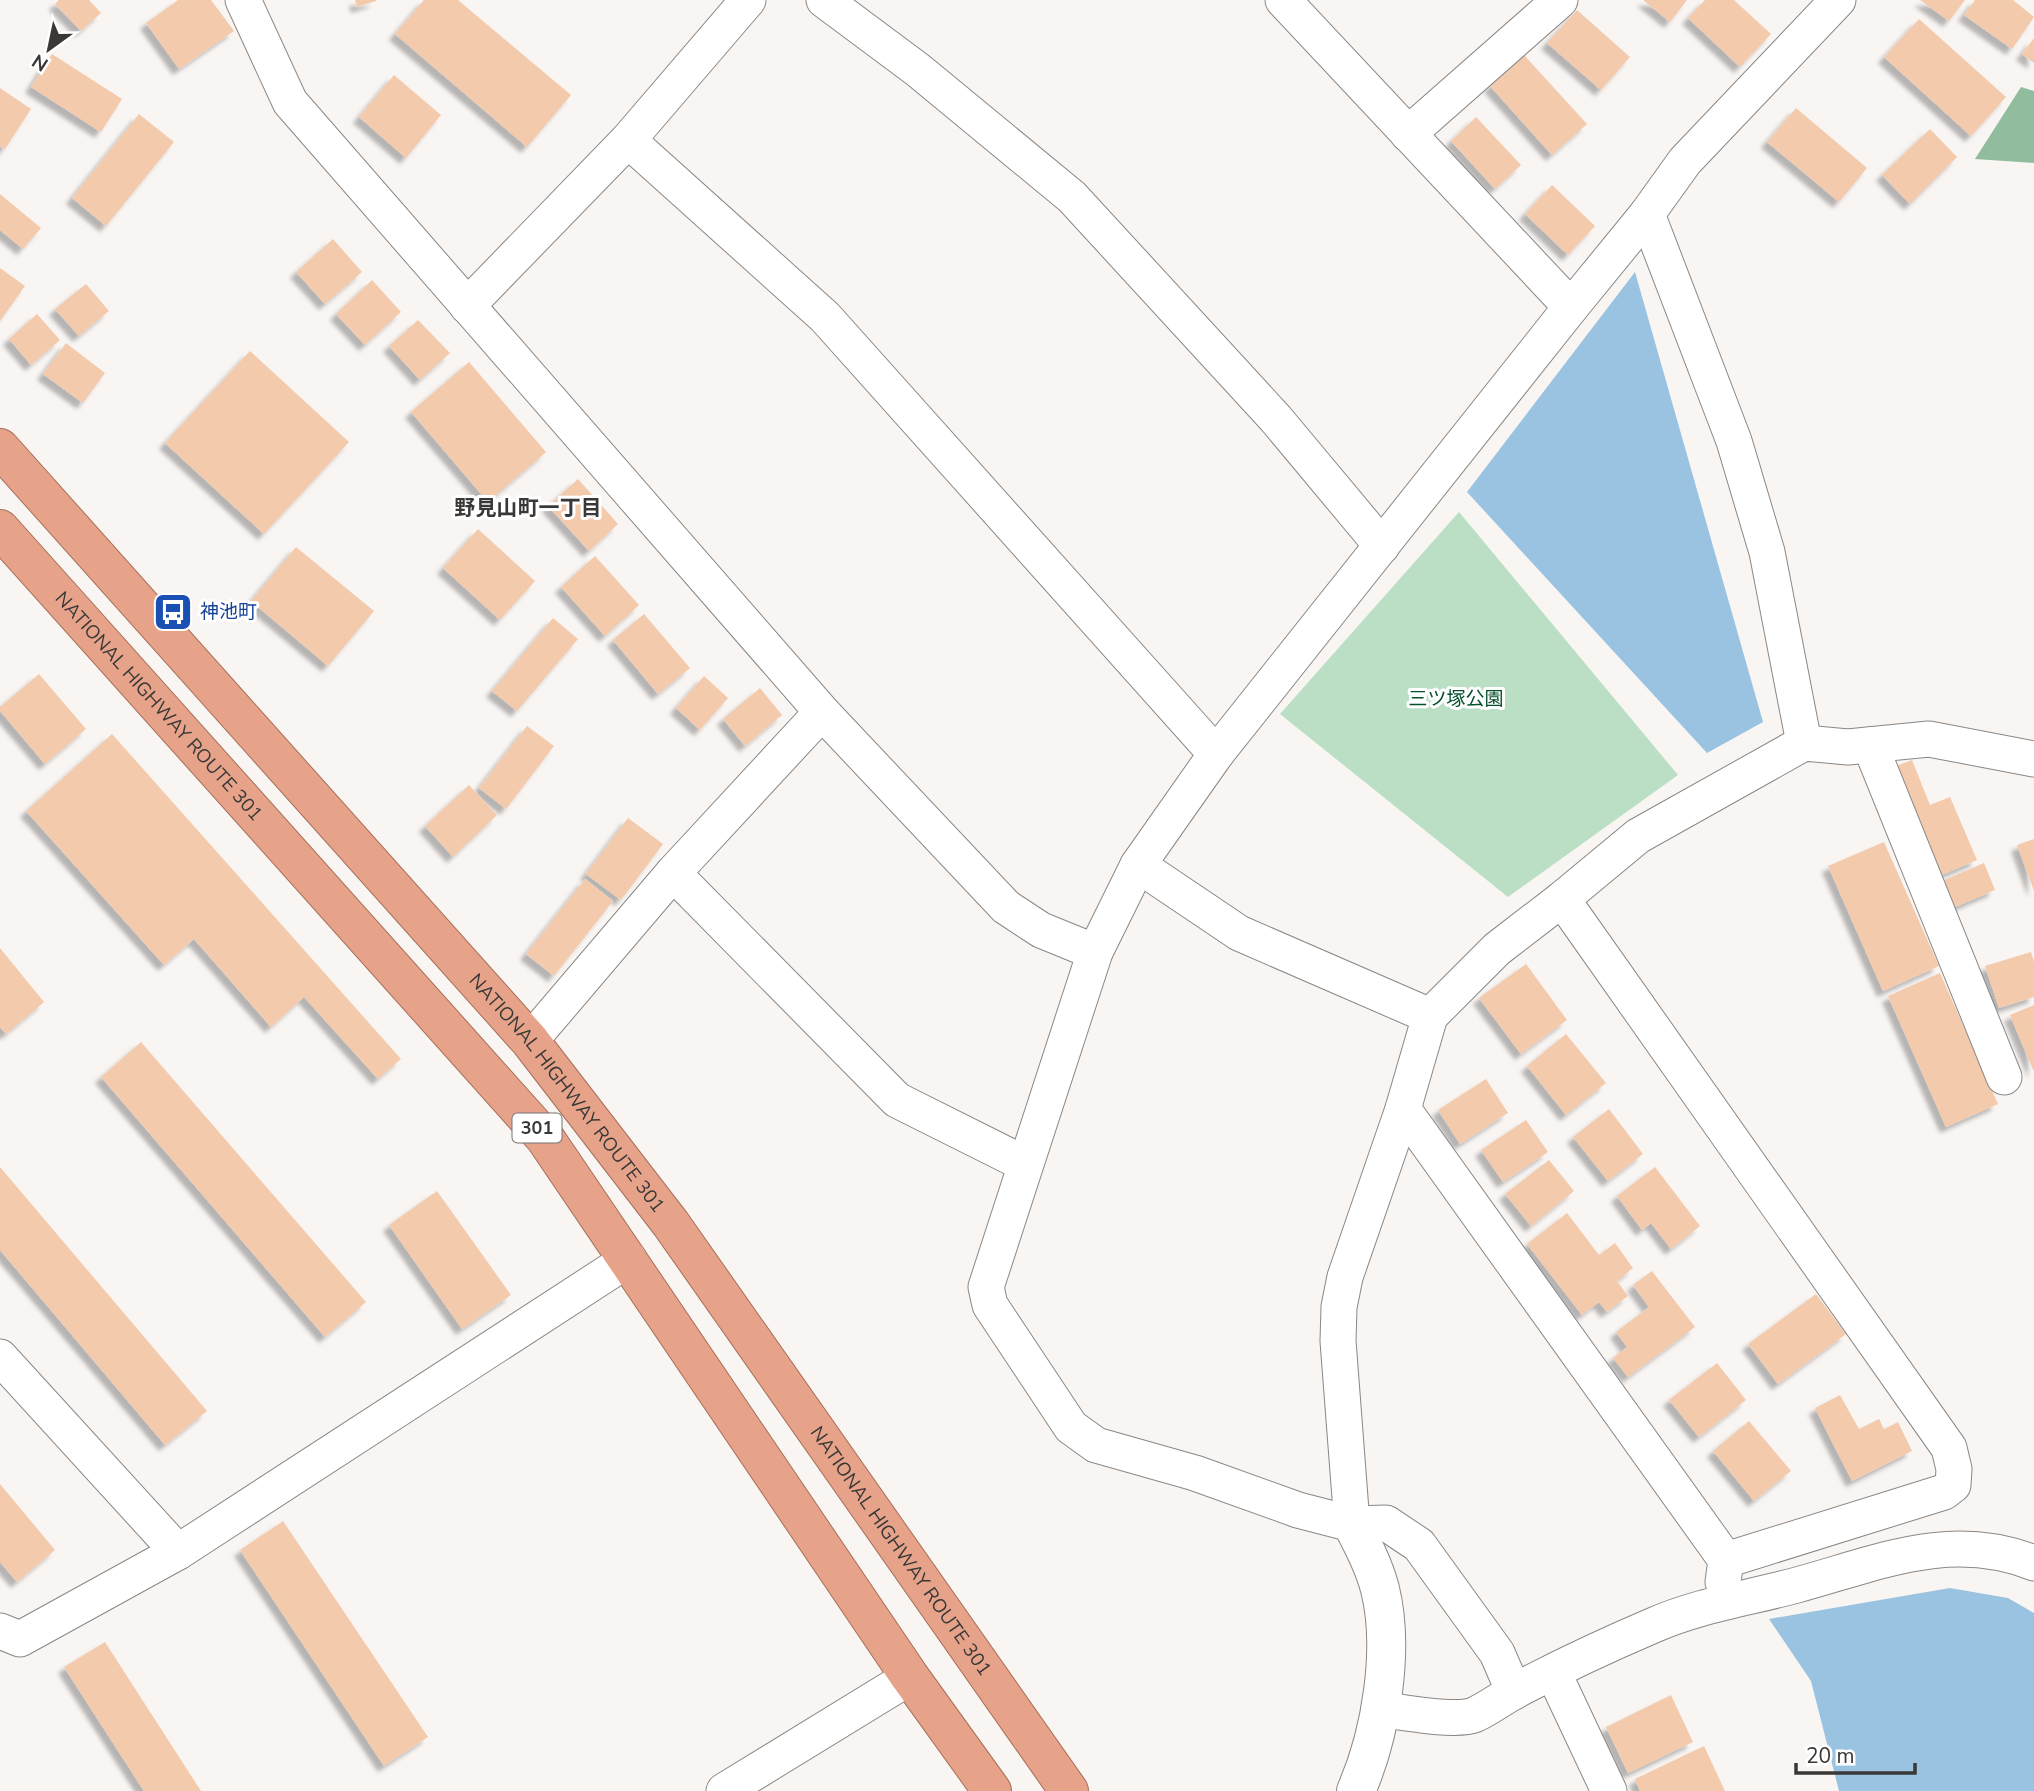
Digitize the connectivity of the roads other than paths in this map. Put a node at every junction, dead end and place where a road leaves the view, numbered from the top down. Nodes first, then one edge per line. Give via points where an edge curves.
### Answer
1 (243, 0) edge
2 (748, 0) edge
3 (824, 0) edge
4 (1283, 0) edge
5 (1560, 0) edge
6 (1838, 0) edge
7 (1408, 134) junction
8 (628, 140) junction
9 (1647, 214) junction
10 (467, 306) junction
11 (1571, 307) junction
12 (0, 448) edge
13 (0, 529) edge
14 (1382, 546) junction
15 (821, 712) junction
16 (1804, 744) junction
17 (1870, 745) junction
18 (1216, 754) junction
19 (2034, 759) edge
20 (1138, 865) junction
21 (673, 873) junction
22 (1562, 899) junction
23 (1095, 953) junction
24 (1430, 1016) junction
25 (530, 1041) junction
26 (2004, 1077) dead end
27 (1403, 1109) junction
28 (1025, 1164) junction
29 (629, 1259) junction
30 (0, 1357) edge
31 (1352, 1524) junction
32 (178, 1552) junction
33 (1726, 1560) junction
34 (2034, 1563) edge
35 (1720, 1603) junction
36 (0, 1631) edge
37 (1553, 1672) junction
38 (910, 1677) junction
39 (1514, 1692) junction
40 (1380, 1709) junction
41 (724, 1791) edge
42 (992, 1791) edge
43 (1069, 1791) edge
44 (1356, 1791) edge
45 (1609, 1791) edge

1 - 10 street via 290,102
2 - 8 street
3 - 14 street via 918,70 1072,197 1276,419
4 - 7 street
5 - 7 street
6 - 9 street via 1685,161
7 - 11 street
8 - 10 street
8 - 18 street via 825,317
9 - 11 street
9 - 16 street via 1734,441 1767,552
10 - 15 street
11 - 14 street
12 - 25 highway, NATIONAL HIGHWAY ROUTE 301 / 301
13 - 29 highway, NATIONAL HIGHWAY ROUTE 301 / 301 via 545,1138
14 - 18 street
15 - 21 street
15 - 23 street via 1006,906 1041,930
16 - 17 street
16 - 22 street via 1638,836
17 - 19 street via 1930,739
17 - 26 street
18 - 20 street
20 - 23 street
20 - 24 street via 1239,933
21 - 25 street
21 - 28 street via 897,1100
22 - 24 street via 1497,948
22 - 33 street via 1949,1448 1953,1485 1944,1492
23 - 28 street
24 - 27 street
25 - 43 highway, NATIONAL HIGHWAY ROUTE 301 / 301 via 671,1224
27 - 31 street via 1345,1277 1339,1307
27 - 33 street
28 - 31 street via 986,1292 1071,1427 1096,1445
29 - 32 street
29 - 38 highway, NATIONAL HIGHWAY ROUTE 301 / 301
30 - 32 street
31 - 39 street via 1386,1523 1419,1545 1497,1653
31 - 40 street via 1381,1591 1386,1646
32 - 36 street via 20,1639
33 - 35 street
34 - 35 street via 1983,1549 1908,1553
35 - 37 street via 1657,1624
37 - 39 street
37 - 45 street
38 - 41 street
38 - 42 highway, NATIONAL HIGHWAY ROUTE 301 / 301
39 - 40 street via 1472,1716 1425,1716
40 - 44 street

